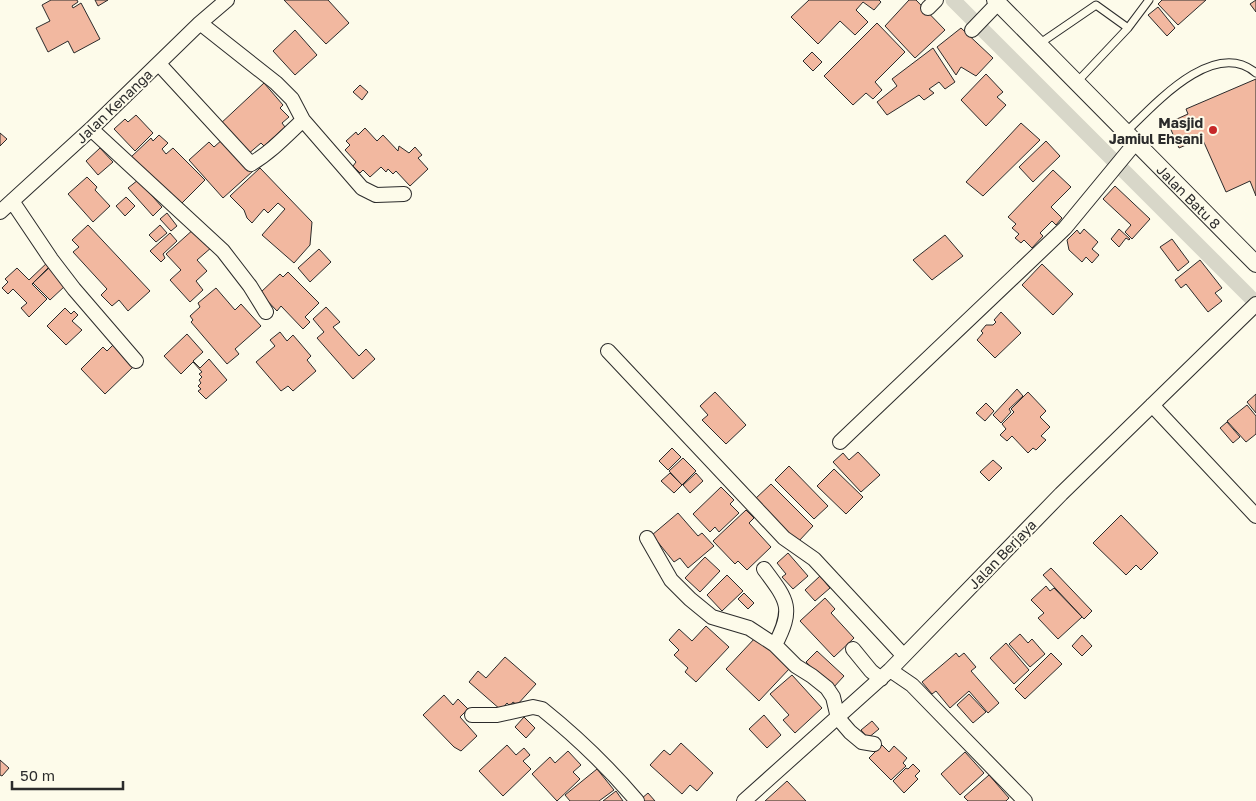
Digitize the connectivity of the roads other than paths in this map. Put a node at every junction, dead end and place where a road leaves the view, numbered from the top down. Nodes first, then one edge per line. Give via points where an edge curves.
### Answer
1 (227, 0) edge
2 (1149, 0) edge
3 (997, 2) edge
4 (200, 23) junction
5 (1128, 28) junction
6 (972, 30) dead end
7 (1039, 44) junction
8 (158, 64) junction
9 (1256, 74) edge
10 (1076, 82) junction
11 (303, 120) junction
12 (91, 129) junction
13 (1130, 137) junction
14 (404, 194) dead end
15 (12, 201) junction
16 (0, 212) edge
17 (1256, 264) edge
18 (1256, 304) edge
19 (266, 312) dead end
20 (608, 351) dead end
21 (136, 361) dead end
22 (1152, 405) junction
23 (840, 442) dead end
24 (1256, 516) edge
25 (646, 538) dead end
26 (764, 569) dead end
27 (776, 646) junction
28 (853, 649) dead end
29 (903, 655) junction
30 (885, 674) junction
31 (472, 715) dead end
32 (838, 718) junction
33 (874, 744) dead end
34 (746, 800) edge
35 (637, 801) edge
36 (1025, 801) edge

1 - 4 street, Jalan Kenanga
2 - 5 lane
3 - 6 street
3 - 7 street, Jalan Batu 8
4 - 8 street, Jalan Kenanga
4 - 11 street via 276,83 292,99
5 - 7 lane via 1096,4
5 - 10 lane
7 - 10 street, Jalan Batu 8
8 - 11 street via 251,164 264,157
8 - 12 street, Jalan Kenanga
9 - 13 lane via 1235,64 1222,63 1193,73 1176,85
10 - 13 street, Jalan Batu 8
11 - 14 street via 362,188 376,195
12 - 15 street, Jalan Kenanga
12 - 19 street via 223,251
13 - 17 street, Jalan Batu 8
13 - 23 street via 1123,157 1065,228
15 - 16 street, Jalan Kenanga
15 - 21 street via 74,289
18 - 22 street, Jalan Berjaya
20 - 29 street via 784,538 814,559
22 - 24 street
22 - 29 street, Jalan Berjaya
25 - 27 street via 671,580 690,599 712,617 749,628
26 - 27 street via 785,600 784,629
27 - 32 street via 796,666 827,688 833,697
28 - 30 street via 872,671
29 - 30 street, Jalan Berjaya
30 - 32 street, Jalan Berjaya
30 - 36 street via 912,685
31 - 35 street via 498,715 533,707 542,709 584,745
32 - 33 street via 862,742
32 - 34 street, Jalan Berjaya

